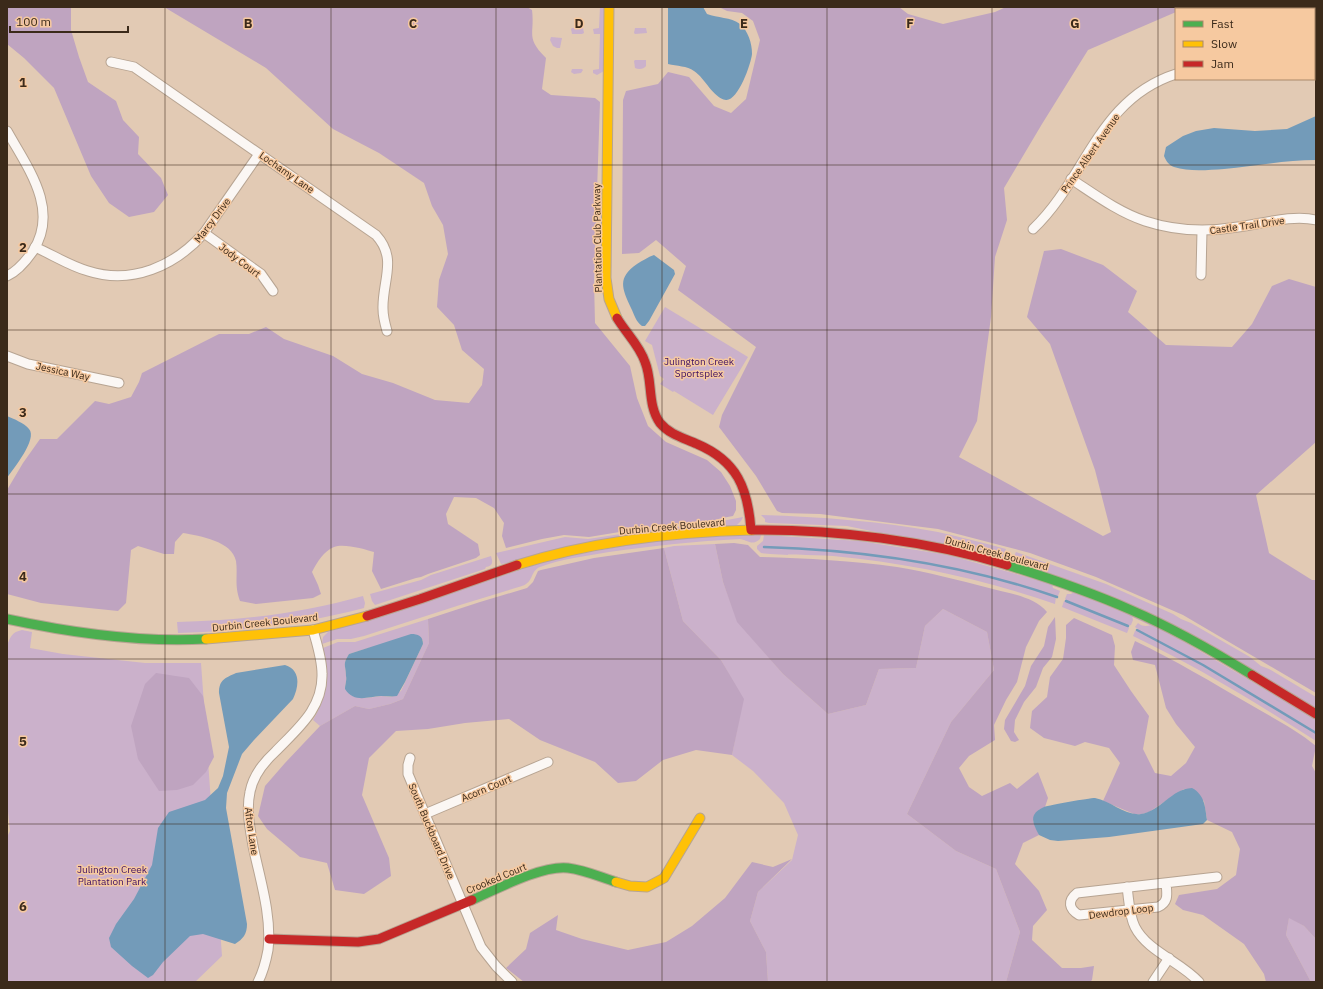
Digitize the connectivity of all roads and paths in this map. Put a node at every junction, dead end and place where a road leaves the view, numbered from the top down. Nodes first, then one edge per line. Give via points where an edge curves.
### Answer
1 (609, 7) edge
2 (111, 62) dead end
3 (1175, 74) edge
4 (7, 131) edge
5 (260, 154) junction
6 (1071, 179) junction
7 (1316, 220) edge
8 (1033, 229) dead end
9 (1202, 231) junction
10 (204, 233) junction
11 (35, 247) junction
12 (1202, 275) dead end
13 (7, 276) edge
14 (273, 291) dead end
15 (386, 331) dead end
16 (7, 356) edge
17 (119, 383) dead end
18 (751, 530) junction
19 (7, 619) edge
20 (313, 630) junction
21 (1316, 714) edge
22 (410, 758) dead end
23 (548, 762) dead end
24 (425, 814) junction
25 (700, 818) dead end
26 (1218, 877) dead end
27 (1166, 883) junction
28 (1127, 887) junction
29 (463, 904) junction
30 (1130, 910) junction
31 (269, 939) junction
32 (1168, 958) junction
33 (258, 982) edge
34 (512, 982) edge
35 (1153, 982) edge
36 (1199, 982) edge

1 - 18 street, Plantation Club Parkway via 606,278 608,298 618,321 646,361 658,421 672,434 709,450 732,468 741,480 746,494 751,515
2 - 5 street, Lochamy Lane via 134,67
3 - 6 street, Prince Albert Avenue via 1157,82 1125,103
4 - 11 street via 41,198 42,226
5 - 10 street, Marcy Drive
5 - 15 street, Lochamy Lane via 382,241 388,257 383,309
6 - 8 street, Prince Albert Avenue via 1049,213
6 - 9 street, Castle Trail Drive via 1106,202 1145,221
7 - 9 street, Castle Trail Drive via 1304,218
9 - 12 street
10 - 11 street, Marcy Drive via 173,261 159,268 131,275 90,272
10 - 14 street, Jody Court via 261,274
11 - 13 street via 23,264
16 - 17 street, Jessica Way via 28,364
18 - 20 street, Durbin Creek Boulevard via 660,536 559,553 499,570 386,610
18 - 21 street, Durbin Creek Boulevard via 814,532 896,541 970,555 1049,578 1161,624
19 - 20 street, Durbin Creek Boulevard via 105,636 143,639 210,639
20 - 31 street, Afton Lane via 322,674 318,698 306,719 259,769 248,802 250,829
22 - 24 street, South Buckboard Drive via 408,774
23 - 24 street, Acorn Court
24 - 29 street, South Buckboard Drive
25 - 29 street, Crooked Court via 671,870 655,884 634,887 574,869 553,868 540,871
26 - 27 street, Dewdrop Loop
27 - 28 street, Dewdrop Loop
27 - 30 street, Dewdrop Loop via 1168,895 1164,904
28 - 30 street
28 - 30 street, Dewdrop Loop via 1077,893 1070,900 1070,905 1079,915
29 - 31 street, Crooked Court via 379,939 368,941
29 - 34 street, South Buckboard Drive via 481,947
30 - 32 street via 1140,935
31 - 33 street, Afton Lane via 264,969
32 - 35 street
32 - 36 street

